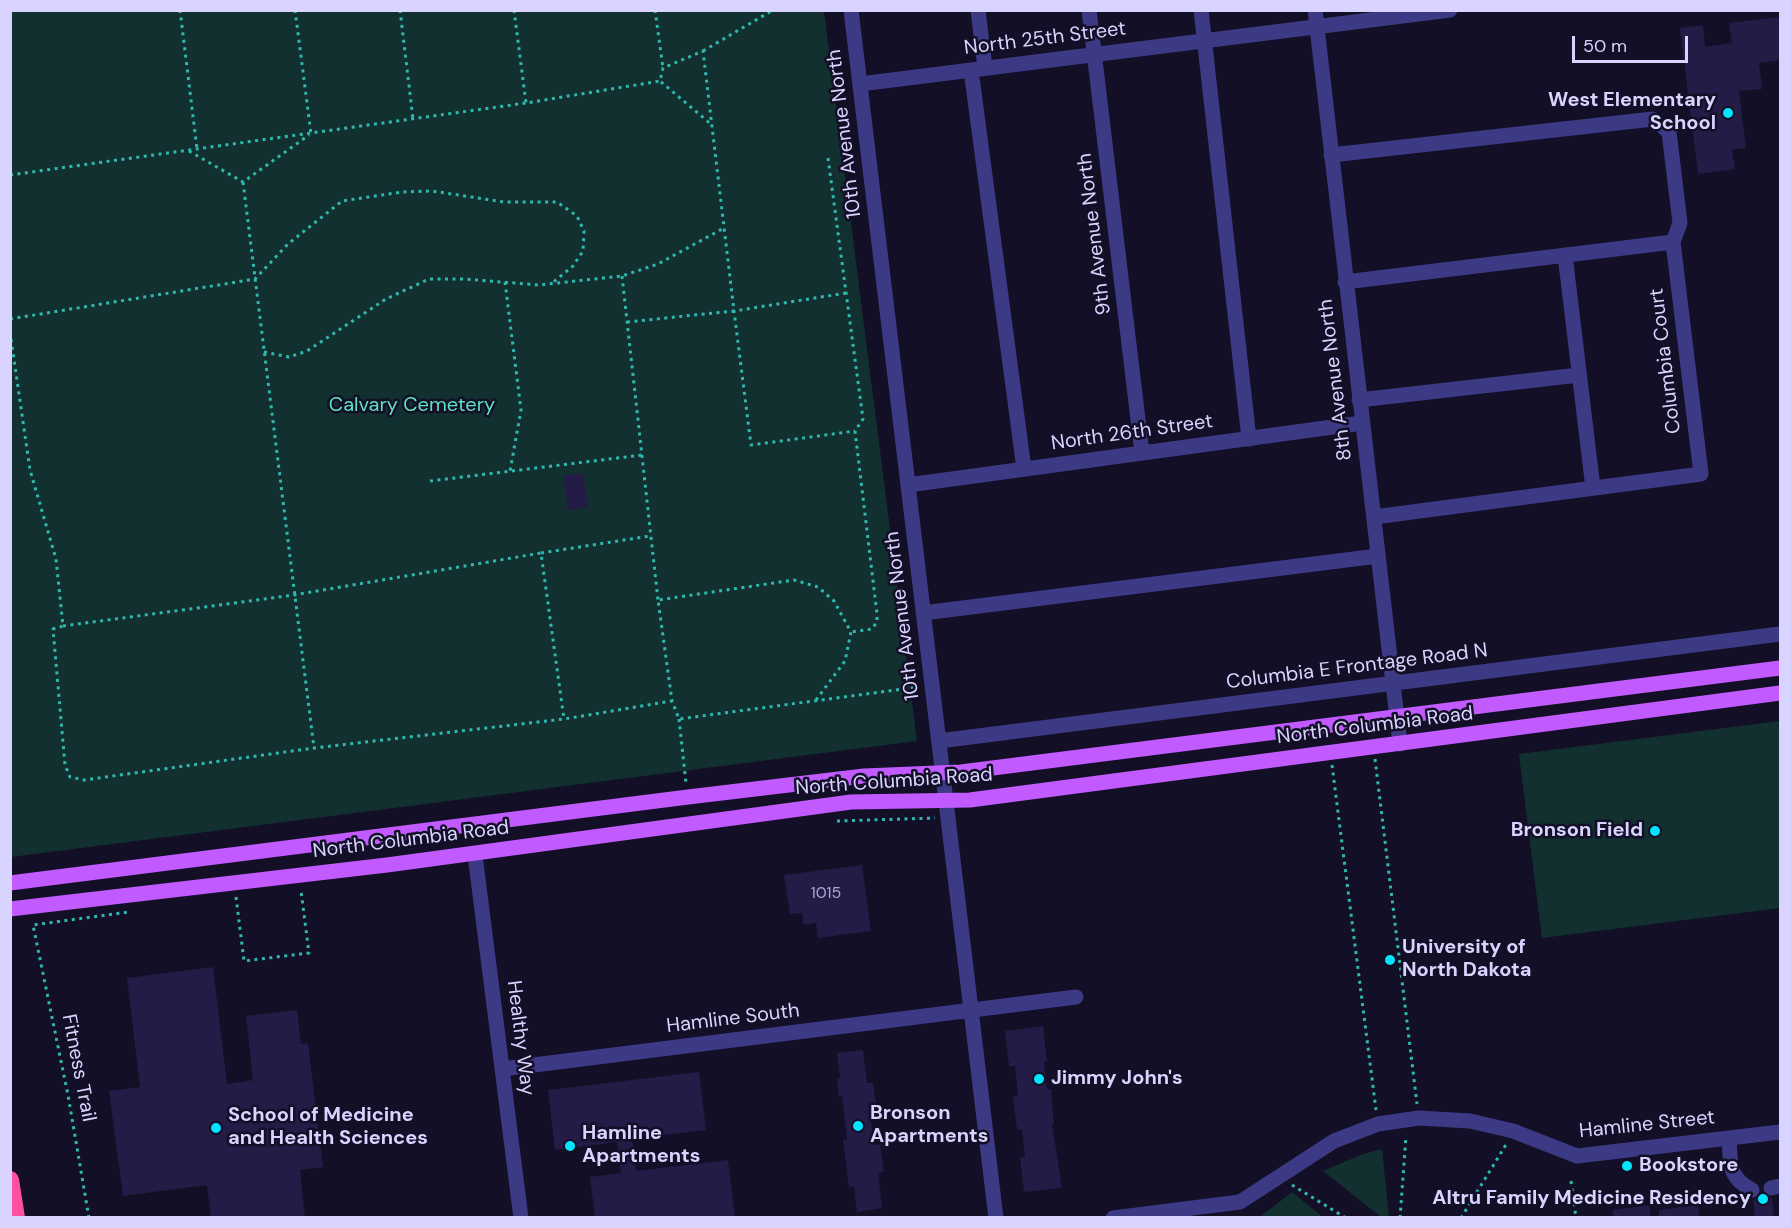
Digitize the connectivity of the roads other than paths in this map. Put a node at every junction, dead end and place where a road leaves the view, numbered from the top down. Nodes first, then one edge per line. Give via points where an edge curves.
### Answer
1 (851, 10) edge
2 (978, 10) edge
3 (1089, 10) edge
4 (1201, 10) edge
5 (1315, 10) edge
6 (1450, 10) edge
7 (1317, 27) junction
8 (1205, 41) junction
9 (1094, 54) junction
10 (978, 69) junction
11 (860, 84) junction
12 (1331, 155) junction
13 (1673, 242) junction
14 (1565, 255) junction
15 (1345, 282) junction
16 (1579, 375) junction
17 (1359, 400) junction
18 (1362, 423) junction
19 (1249, 438) junction
20 (1142, 453) junction
21 (1024, 469) junction
22 (908, 485) junction
23 (1593, 488) junction
24 (1374, 517) junction
25 (1378, 556) junction
26 (923, 613) junction
27 (1780, 634) edge
28 (1780, 668) edge
29 (1393, 684) junction
30 (1780, 693) edge
31 (1398, 718) junction
32 (939, 741) junction
33 (1400, 744) junction
34 (942, 773) junction
35 (946, 801) junction
36 (476, 863) dead end
37 (10, 883) edge
38 (10, 909) edge
39 (1076, 997) dead end
40 (969, 1010) junction
41 (502, 1069) junction
42 (1780, 1132) edge
43 (1729, 1138) junction
44 (10, 1180) edge
45 (1752, 1190) dead end
46 (16, 1218) edge
47 (521, 1218) edge
48 (996, 1218) edge
49 (1113, 1218) edge

1 - 11 street, 10th Avenue North
2 - 10 street
3 - 9 street, 9th Avenue North
4 - 8 street
5 - 7 street, 8th Avenue North
6 - 7 street, North 25th Street
7 - 8 street, North 25th Street
7 - 12 street, 8th Avenue North
8 - 9 street, North 25th Street
8 - 19 street
9 - 10 street, North 25th Street
9 - 20 street, 9th Avenue North
10 - 11 street, North 25th Street
10 - 21 street
11 - 22 street, 10th Avenue North
12 - 13 street via 1653,119 1669,132 1680,223
12 - 15 street, 8th Avenue North
13 - 14 street
13 - 23 street, Columbia Court via 1701,474
14 - 15 street
14 - 16 street
15 - 17 street, 8th Avenue North
16 - 17 street
16 - 23 street
17 - 18 street, 8th Avenue North
18 - 19 street, North 26th Street
18 - 24 street, 8th Avenue North
19 - 20 street, North 26th Street
20 - 21 street, North 26th Street
21 - 22 street, North 26th Street
22 - 26 street, 10th Avenue North
23 - 24 street, Columbia Court
24 - 25 street, 8th Avenue North
25 - 26 street
25 - 29 street, 8th Avenue North
26 - 32 street, 10th Avenue North
27 - 29 street, Columbia E Frontage Road N
28 - 31 main road, North Columbia Road
29 - 31 street, 8th Avenue North
29 - 32 street, Columbia E Frontage Road N
30 - 33 main road, North Columbia Road
31 - 33 street, 8th Avenue North
31 - 34 main road, North Columbia Road
32 - 34 street, 10th Avenue North
33 - 35 main road, North Columbia Road
34 - 35 street, 10th Avenue North
34 - 37 main road, North Columbia Road via 864,776
35 - 38 main road, North Columbia Road via 851,802 387,865
35 - 40 street, 10th Avenue North
36 - 41 street, Healthy Way
39 - 40 street, Hamline South
40 - 41 street, Hamline South
40 - 48 street, 10th Avenue North
41 - 47 street, Healthy Way
42 - 43 street, Hamline Street
43 - 45 street via 1731,1169 1738,1182
43 - 49 street, Hamline Street via 1577,1156 1513,1131 1470,1121 1378,1124 1334,1141 1240,1202
44 - 46 highway

